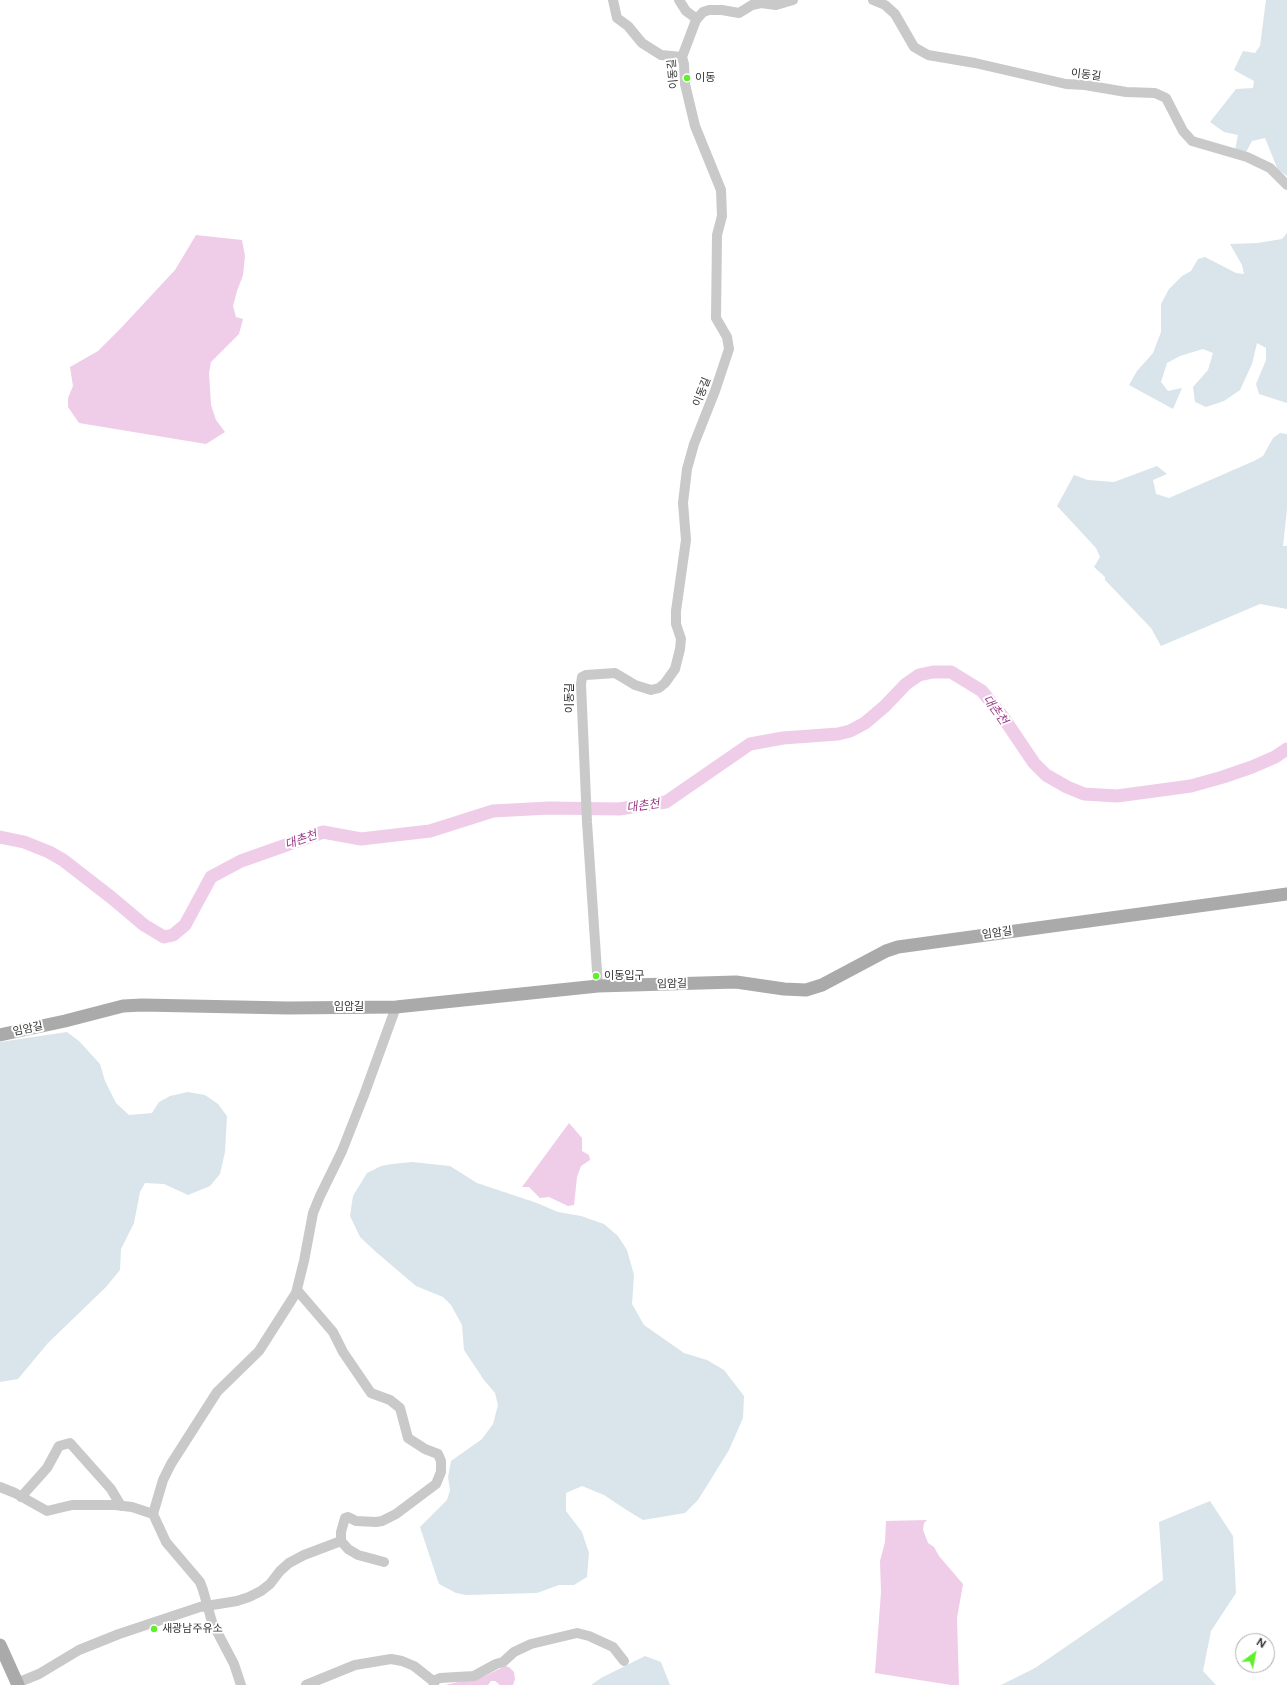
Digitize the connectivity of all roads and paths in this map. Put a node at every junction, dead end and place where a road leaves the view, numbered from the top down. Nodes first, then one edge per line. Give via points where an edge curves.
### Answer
1 (613, 0) edge
2 (679, 0) edge
3 (792, 0) edge
4 (873, 0) edge
5 (697, 19) junction
6 (682, 57) junction
7 (1287, 186) edge
8 (1287, 894) edge
9 (598, 986) junction
10 (396, 1007) junction
11 (0, 1035) edge
12 (297, 1290) junction
13 (0, 1487) edge
14 (21, 1497) junction
15 (121, 1506) junction
16 (153, 1514) junction
17 (341, 1541) junction
18 (384, 1562) dead end
19 (208, 1606) junction
20 (0, 1645) edge
21 (624, 1661) dead end
22 (433, 1683) edge
23 (17, 1684) edge
24 (241, 1685) edge
25 (306, 1685) edge

1 - 6 street via 617,18 628,26 642,44 661,55
2 - 5 street via 686,11
3 - 5 street via 776,5 752,5 739,13 709,10
4 - 7 street, 이동길 via 885,5 895,14 914,48 928,55 1066,84 1154,93 1166,98 1183,131 1192,141 1241,155 1270,168
5 - 6 street, 이동길
6 - 9 street, 이동길 via 686,90 695,126 721,190 722,216 717,235 716,318 727,337 729,349 687,469 682,503 686,540 676,612 676,624 681,639 676,665 670,678 659,688 651,690 635,685 615,673 582,677 586,822
8 - 9 main road, 임암길 via 898,947 822,985 806,990 736,982
9 - 10 main road, 임암길
10 - 11 main road, 임암길 via 129,1006
10 - 12 street via 342,1151 313,1213
12 - 16 street via 259,1351 217,1392 183,1444 163,1480
12 - 17 street via 333,1332 343,1352 371,1393 390,1400 400,1408 408,1438 438,1454 442,1461 442,1472 436,1484 396,1514 376,1522 345,1518 340,1532
13 - 14 street
14 - 15 street via 47,1511 72,1505
14 - 15 street via 47,1468 59,1446 70,1443 111,1489
15 - 16 street
16 - 19 street via 166,1542 200,1582
17 - 18 street via 358,1555
17 - 19 street via 289,1563 270,1584 249,1598
19 - 23 street via 91,1644
19 - 24 street via 212,1622 234,1664
20 - 23 main road
21 - 22 street via 613,1647 577,1633 531,1644 474,1676 440,1678
22 - 25 street via 414,1666 392,1660 355,1665

